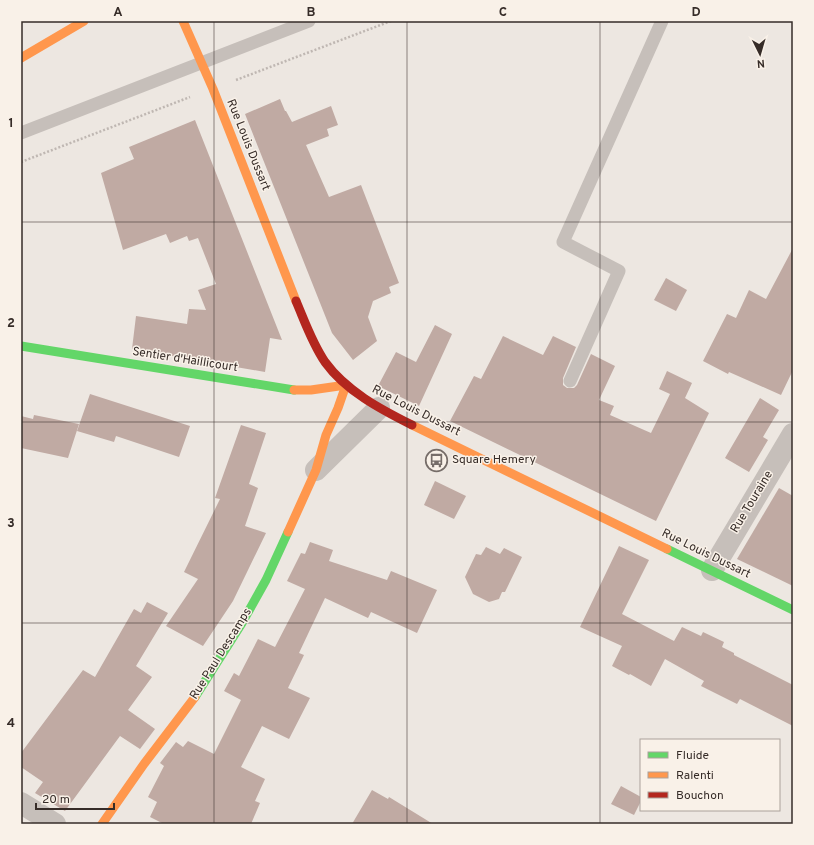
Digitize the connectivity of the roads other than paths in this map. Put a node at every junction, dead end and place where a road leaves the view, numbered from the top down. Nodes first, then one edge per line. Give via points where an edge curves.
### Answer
1 (84, 21) edge
2 (183, 21) edge
3 (309, 21) edge
4 (662, 21) edge
5 (21, 58) edge
6 (202, 63) junction
7 (21, 133) edge
8 (21, 346) edge
9 (570, 381) dead end
10 (346, 385) junction
11 (379, 408) junction
12 (793, 434) edge
13 (316, 470) junction
14 (712, 570) junction
15 (793, 610) edge
16 (21, 803) edge
17 (55, 824) edge
18 (102, 824) edge

1 - 5 street
2 - 6 street, Rue Louis Dussart
3 - 6 lane
4 - 9 lane via 563,242 619,271
6 - 7 lane
6 - 10 street, Rue Louis Dussart via 309,333 331,370
8 - 10 street, Sentier d'Haillicourt via 291,390
10 - 11 street, Rue Louis Dussart
10 - 13 street, Rue Paul Descamps via 326,435
11 - 13 street, Rue Paul Descamps
11 - 14 street, Rue Louis Dussart
12 - 14 street, Rue Touraine
13 - 18 street, Rue Paul Descamps via 266,580 242,623 194,699
14 - 15 street, Rue Louis Dussart
16 - 17 street

